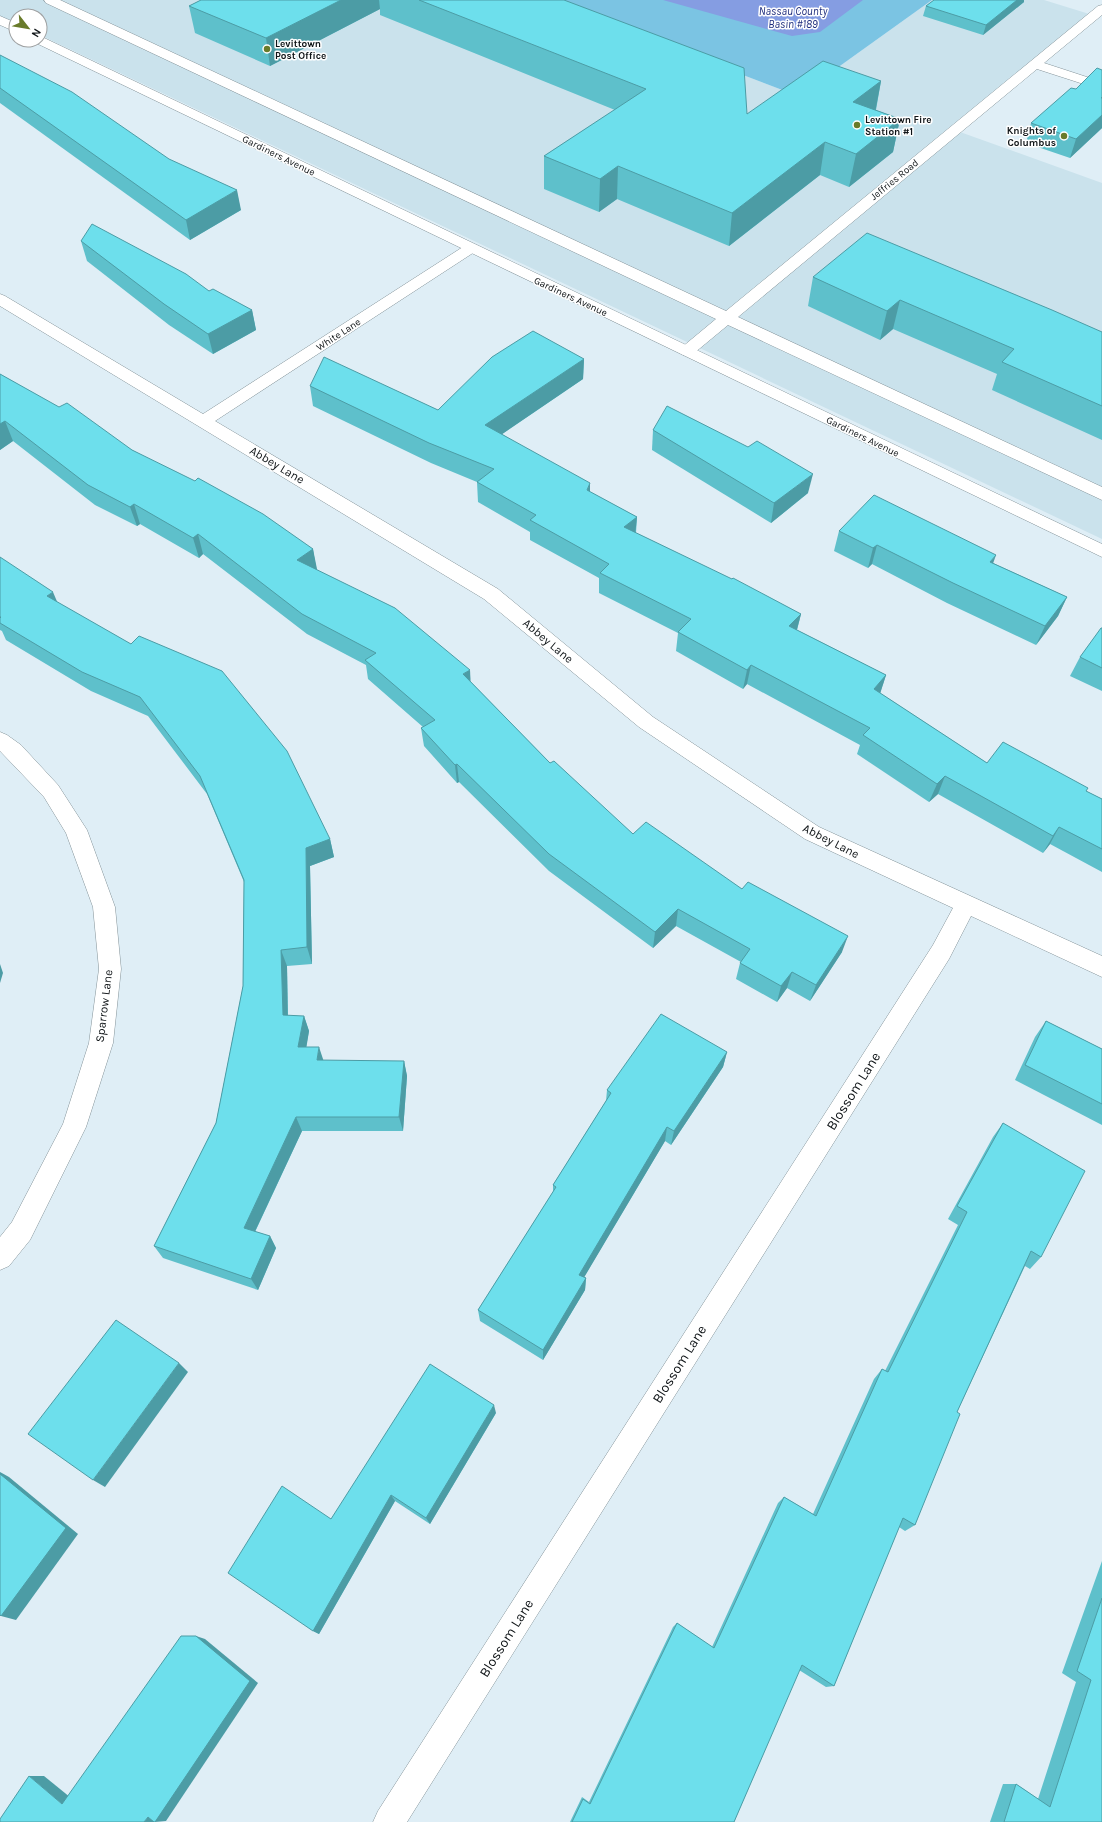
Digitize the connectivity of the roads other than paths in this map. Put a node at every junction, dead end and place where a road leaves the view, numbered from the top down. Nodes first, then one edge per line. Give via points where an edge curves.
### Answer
1 (50, 0) edge
2 (1102, 8) edge
3 (48, 44) edge
4 (1034, 64) junction
5 (1102, 86) edge
6 (471, 248) junction
7 (0, 299) edge
8 (728, 317) junction
9 (687, 351) junction
10 (204, 421) junction
11 (1102, 494) edge
12 (1102, 551) edge
13 (0, 740) edge
14 (966, 904) junction
15 (1102, 967) edge
16 (0, 1257) edge
17 (389, 1822) edge

1 - 8 street
2 - 4 street, Jeffries Road
3 - 6 street, Gardiners Avenue
4 - 5 street
4 - 8 street, Jeffries Road
6 - 9 street, Gardiners Avenue
6 - 10 street, White Lane
7 - 10 street, Abbey Lane
8 - 9 street, Jeffries Road
8 - 11 street
9 - 12 street, Gardiners Avenue
10 - 14 street, Abbey Lane via 491,594 646,722 812,833
13 - 16 street, Sparrow Lane via 14,750 51,791 76,830 104,907 110,969 100,1043 74,1126 21,1231
14 - 15 street, Abbey Lane
14 - 17 street, Blossom Lane via 941,952

